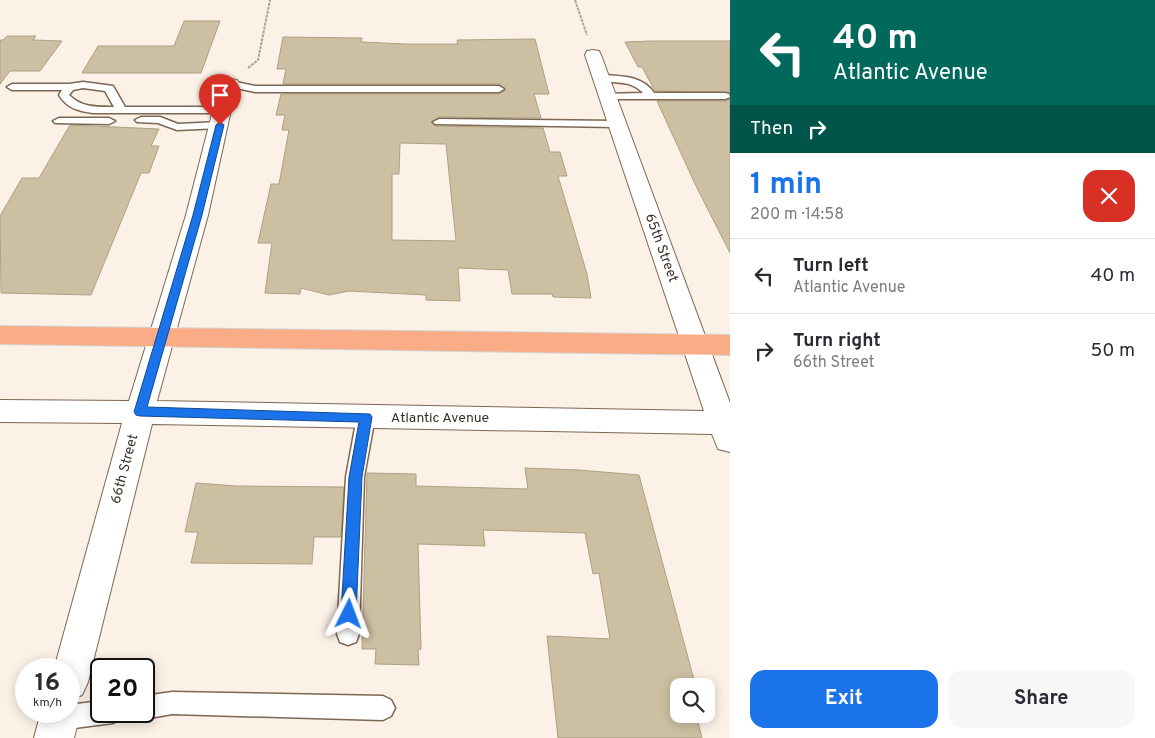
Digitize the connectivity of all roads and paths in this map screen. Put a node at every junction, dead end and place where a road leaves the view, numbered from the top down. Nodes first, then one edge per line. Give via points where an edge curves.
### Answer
1 (270, 0) edge
2 (575, 0) edge
3 (593, 55) joint
4 (231, 84) junction
5 (12, 87) dead end
6 (69, 87) junction
7 (603, 87) junction
8 (499, 89) dead end
9 (651, 96) junction
10 (725, 96) dead end
11 (122, 110) junction
12 (221, 118) junction
13 (59, 121) dead end
14 (439, 122) dead end
15 (616, 124) junction
16 (0, 335) edge
17 (161, 337) junction
18 (696, 345) junction
19 (730, 345) edge
20 (0, 411) edge
21 (140, 412) junction
22 (366, 417) junction
23 (728, 429) edge
24 (348, 634) dead end
25 (75, 658) edge
26 (155, 706) edge
27 (384, 708) dead end

1 - 4 path via 258,60
2 - 3 path
3 - 7 street, 65th Street
4 - 8 lane via 256,89
4 - 12 street, 66th Street
5 - 6 lane
6 - 11 lane via 109,88
6 - 11 lane via 64,94 78,108
7 - 9 lane
7 - 9 lane via 639,82
7 - 15 street, 65th Street
9 - 10 lane
11 - 12 lane
12 - 13 lane via 177,127 160,120
12 - 17 street, 66th Street
14 - 15 lane
15 - 18 street, 65th Street
16 - 17 highway
17 - 18 highway
17 - 21 street, 66th Street
18 - 19 highway
18 - 23 street, 65th Street
20 - 21 street, Atlantic Avenue
21 - 22 street, Atlantic Avenue
21 - 25 street, 66th Street
22 - 23 street, Atlantic Avenue via 552,418
22 - 24 lane via 355,477
26 - 27 lane

